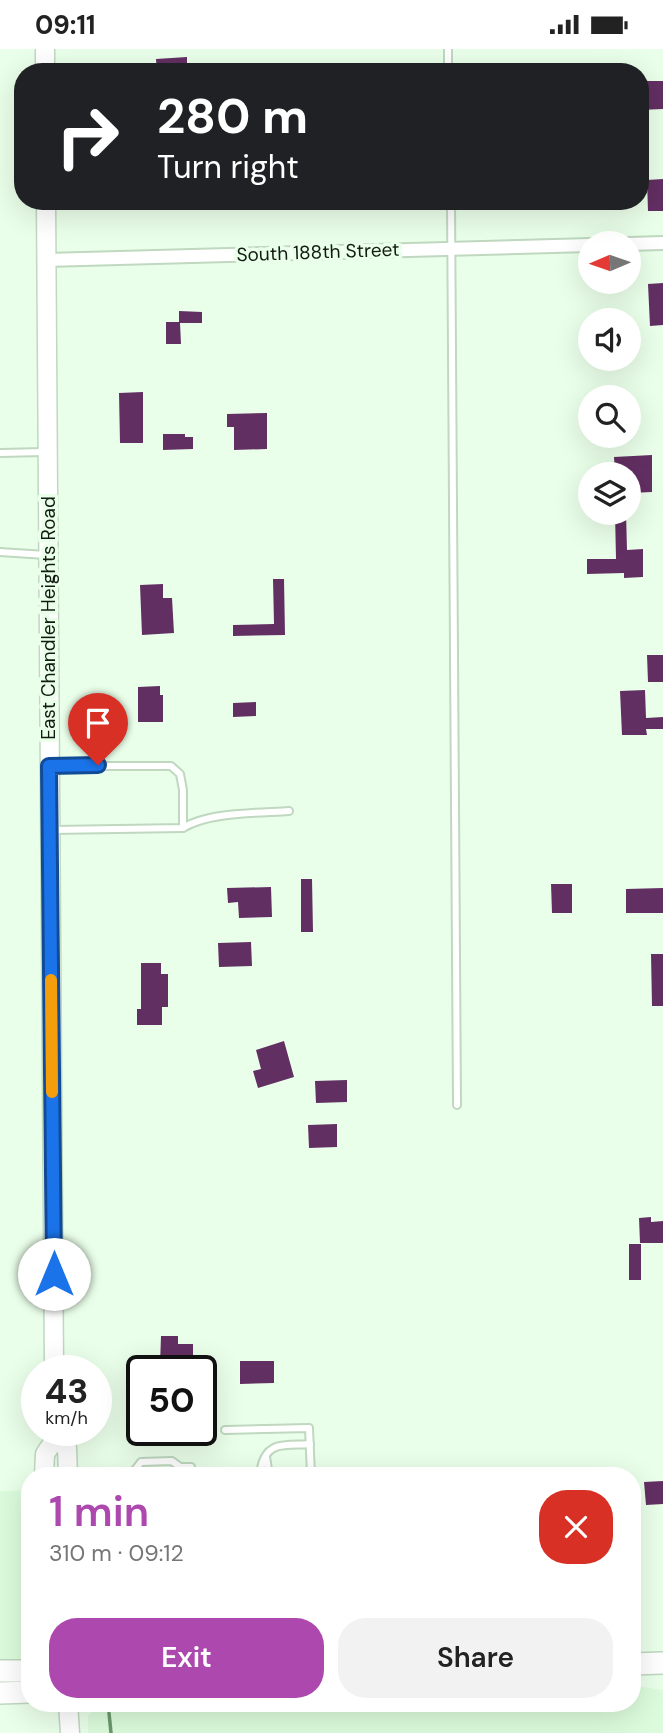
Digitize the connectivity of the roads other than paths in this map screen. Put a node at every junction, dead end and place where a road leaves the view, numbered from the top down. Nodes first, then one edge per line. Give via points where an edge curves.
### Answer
1 (46, 210) edge
2 (451, 210) edge
3 (663, 243) edge
4 (641, 244) edge
5 (578, 245) edge
6 (452, 249) junction
7 (46, 260) junction
8 (47, 452) junction
9 (0, 453) edge
10 (0, 552) edge
11 (48, 555) junction
12 (49, 766) junction
13 (289, 811) dead end
14 (183, 828) junction
15 (50, 830) junction
16 (457, 1105) dead end
17 (54, 1355) edge
18 (225, 1430) dead end
19 (310, 1444) junction
20 (48, 1446) edge
21 (65, 1446) edge
22 (265, 1455) junction
23 (44, 1467) edge
24 (68, 1467) edge
25 (137, 1467) edge
26 (180, 1467) joint
27 (191, 1467) dead end
28 (262, 1467) edge
29 (267, 1467) edge
30 (311, 1467) edge
31 (663, 1663) edge
32 (641, 1664) edge
33 (0, 1671) edge
34 (21, 1671) edge
35 (21, 1692) edge
36 (0, 1693) edge
37 (68, 1712) edge
38 (69, 1733) edge

1 - 7 main road, East Chandler Heights Road
2 - 6 lane
3 - 4 street
5 - 6 street, South 188th Street
6 - 7 street, South 188th Street
6 - 16 lane
7 - 8 main road, East Chandler Heights Road
8 - 9 lane
8 - 11 main road, East Chandler Heights Road
10 - 11 lane
11 - 12 main road, East Chandler Heights Road
12 - 14 lane via 171,766 180,774
12 - 15 main road, East Chandler Heights Road
13 - 14 lane via 194,821
14 - 15 lane
15 - 17 main road, East Chandler Heights Road
18 - 19 lane via 309,1428
19 - 22 lane via 275,1447
19 - 30 lane
20 - 23 main road
21 - 24 main road
22 - 28 lane
22 - 29 lane
25 - 26 lane via 141,1462 172,1461
26 - 27 lane
31 - 32 main road
33 - 34 main road
35 - 36 main road
37 - 38 main road

